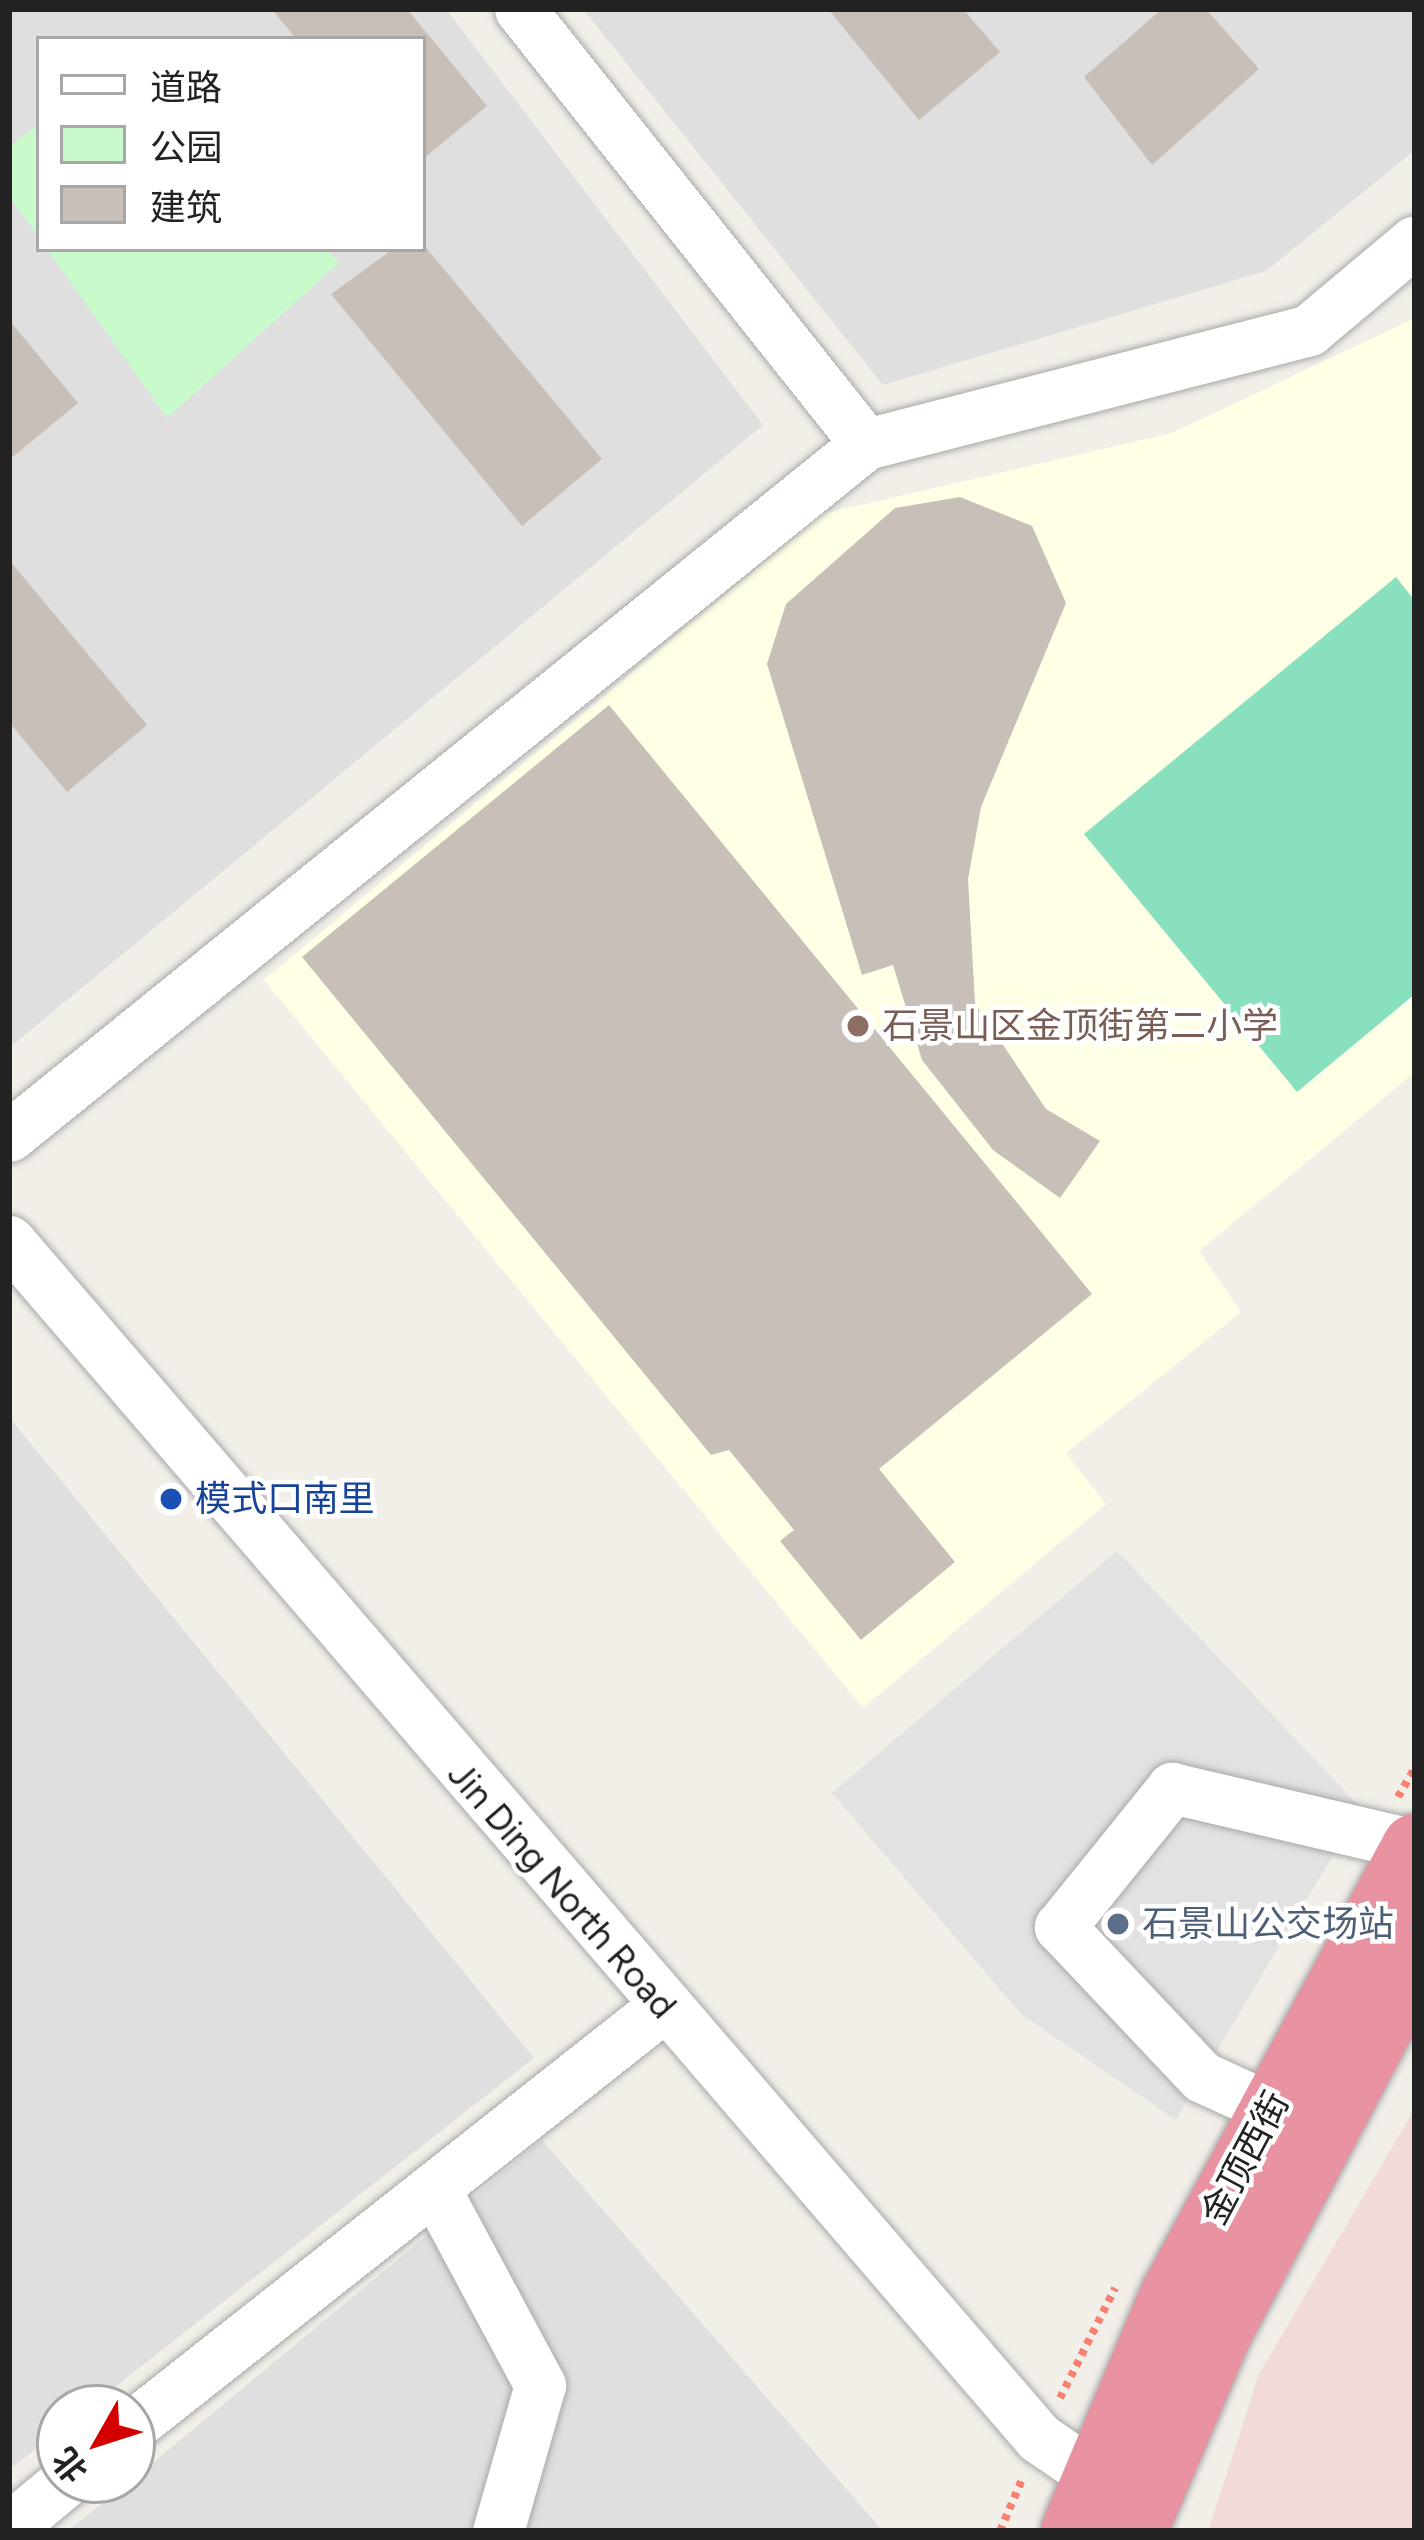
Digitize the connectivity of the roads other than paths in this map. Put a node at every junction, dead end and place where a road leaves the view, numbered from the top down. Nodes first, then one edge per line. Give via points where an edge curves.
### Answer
1 (520, 9) edge
2 (1415, 241) edge
3 (866, 444) junction
4 (9, 1136) edge
5 (9, 1241) edge
6 (1415, 1846) edge
7 (1415, 1961) edge
8 (663, 2007) junction
9 (1298, 2120) junction
10 (438, 2194) junction
11 (156, 2408) edge
12 (38, 2504) edge
13 (1111, 2512) edge
14 (9, 2528) edge
15 (498, 2531) edge

1 - 3 street
2 - 3 street via 1309,330
3 - 4 street
5 - 8 street, Jin Ding North Road
6 - 9 highway, 金顶西街
6 - 9 street via 1172,1788 1060,1927 1202,2077
7 - 9 highway, 金顶西街
8 - 10 street
8 - 13 street, Jin Ding North Road
9 - 13 highway, 金顶西街
10 - 11 street
10 - 15 street via 540,2385
12 - 14 street

